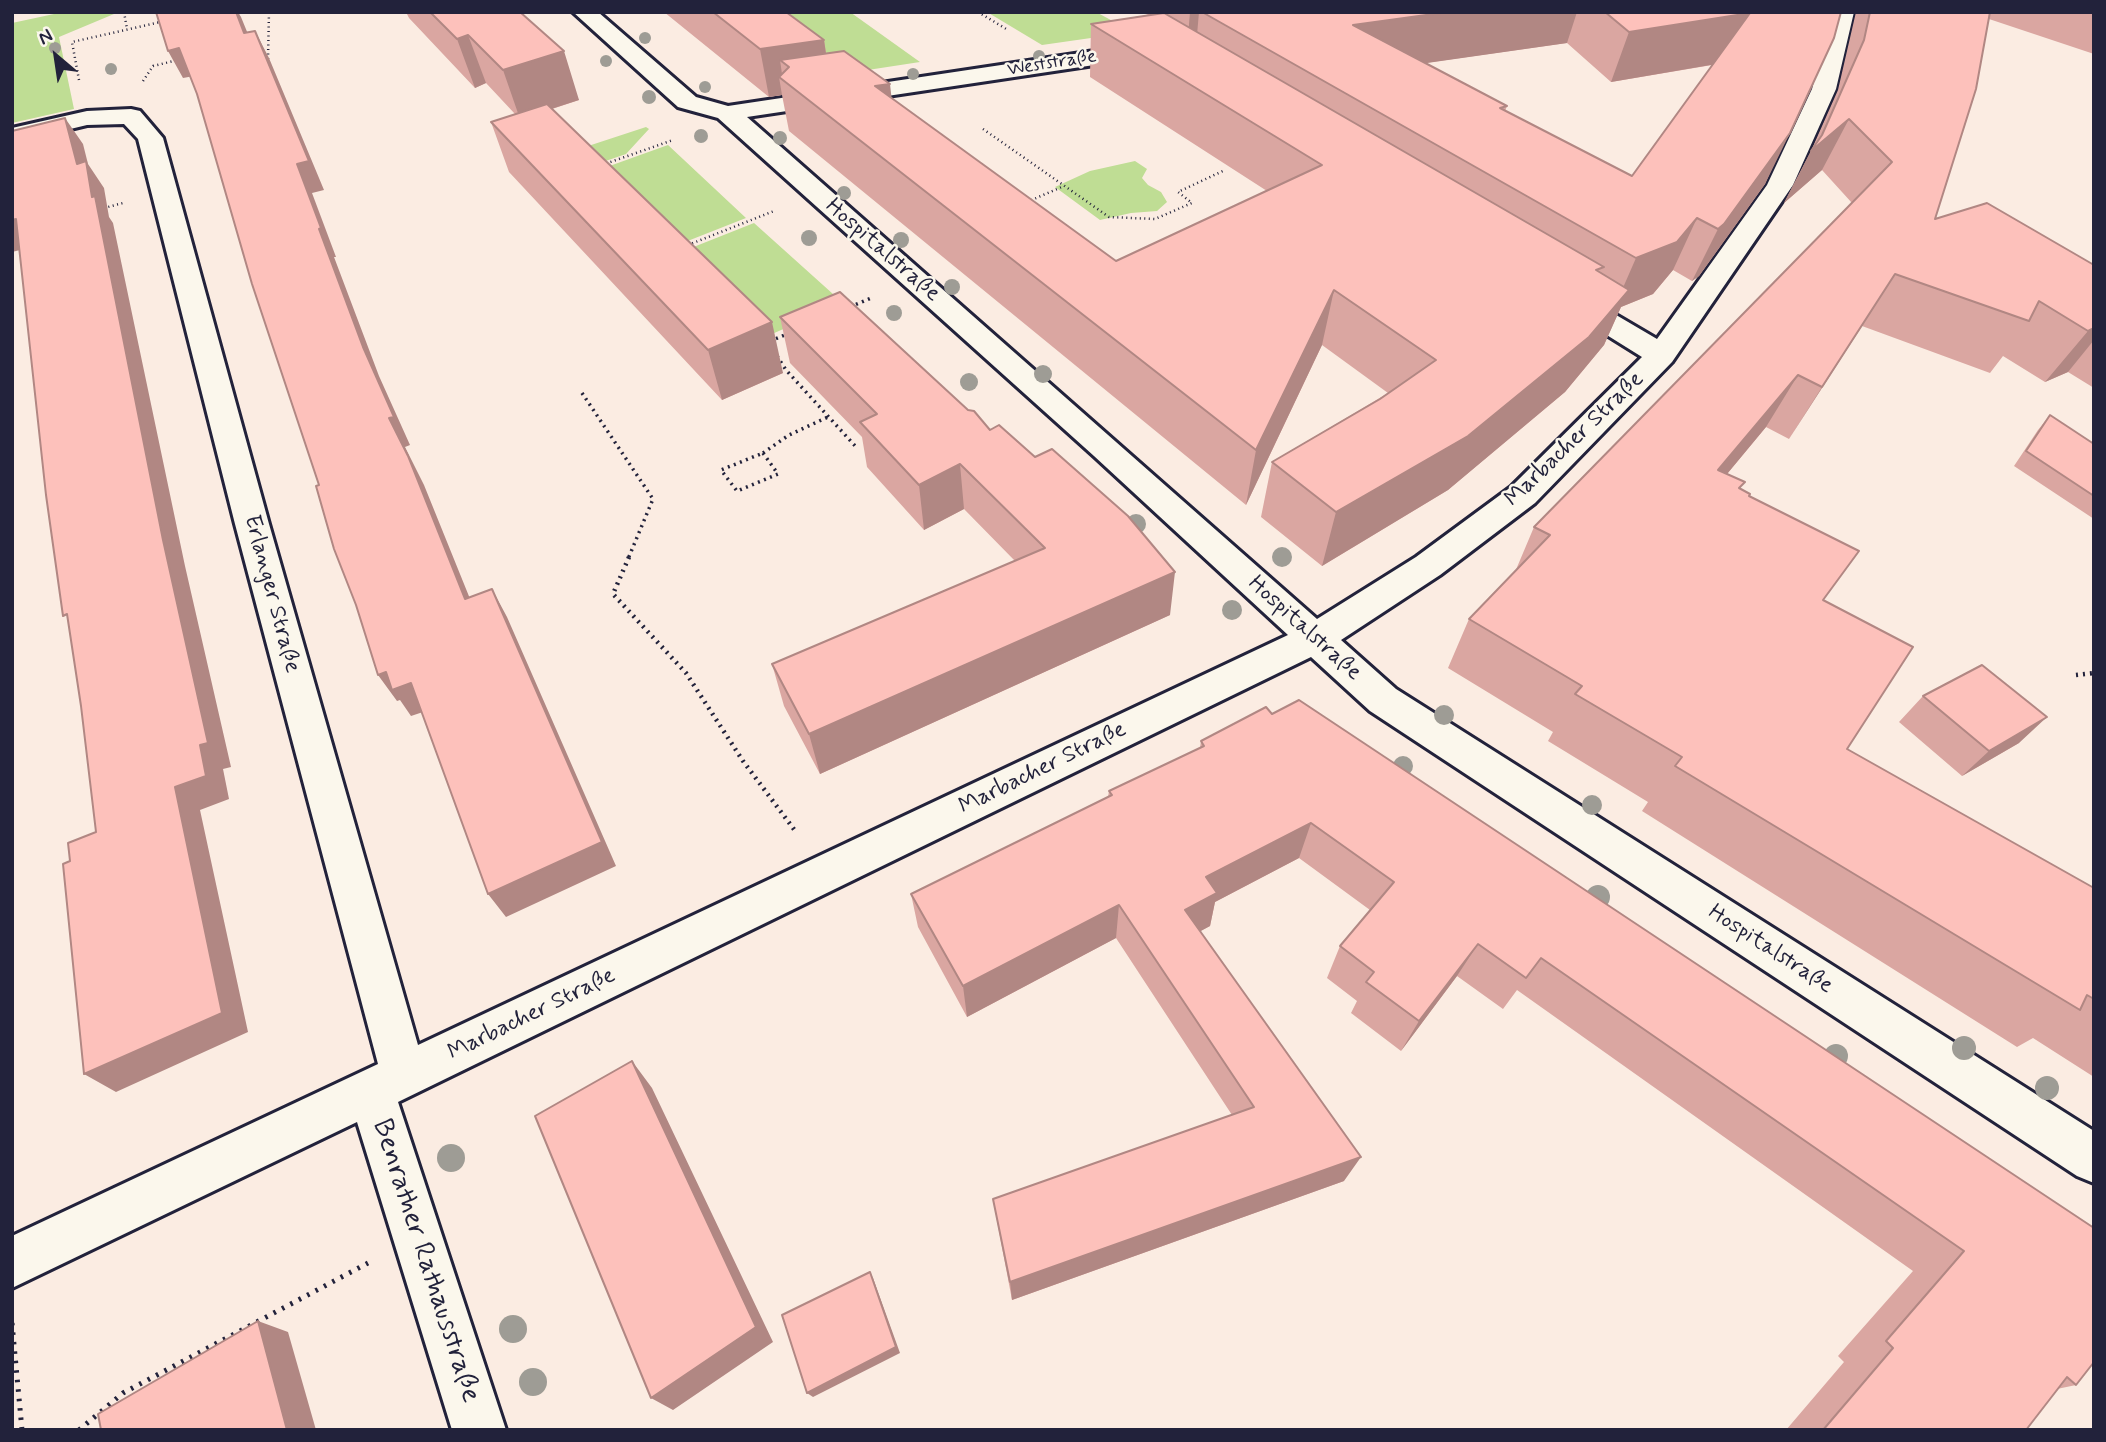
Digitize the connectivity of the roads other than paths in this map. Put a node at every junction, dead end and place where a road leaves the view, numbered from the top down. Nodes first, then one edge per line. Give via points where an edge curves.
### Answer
1 (584, 12) edge
2 (1843, 12) edge
3 (1163, 50) edge
4 (727, 113) junction
5 (12, 136) edge
6 (1546, 285) edge
7 (1661, 355) junction
8 (1315, 638) junction
9 (388, 1084) junction
10 (2094, 1159) edge
11 (12, 1263) edge
12 (479, 1430) edge

1 - 4 street, Hospitalstraße via 687,102
2 - 7 street, Marbacher Straße via 1824,89 1780,185
3 - 4 street, Weststraße
4 - 8 street, Hospitalstraße
5 - 9 street, Erlanger Straße via 87,118 131,116 150,138 252,524
6 - 7 street
7 - 8 street, Marbacher Straße via 1523,495 1429,566
8 - 9 street, Marbacher Straße
8 - 10 street, Hospitalstraße via 1383,700
9 - 11 street, Marbacher Straße
9 - 12 street, Benrather Rathausstraße via 416,1238

